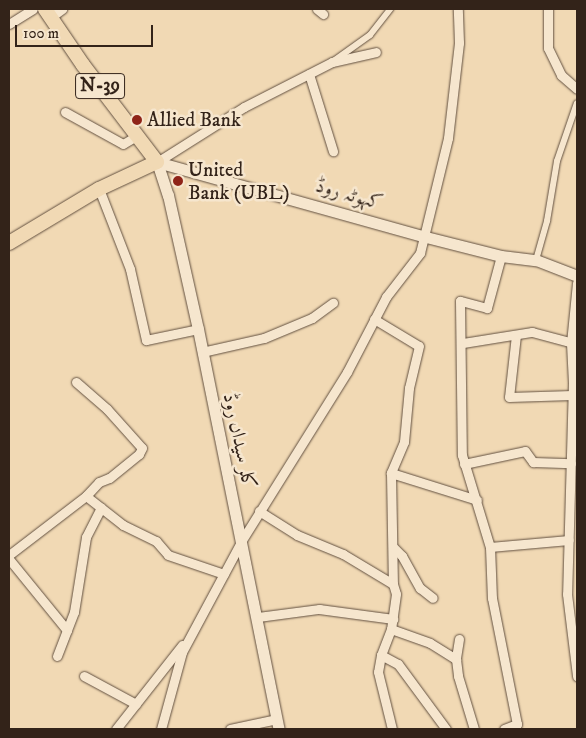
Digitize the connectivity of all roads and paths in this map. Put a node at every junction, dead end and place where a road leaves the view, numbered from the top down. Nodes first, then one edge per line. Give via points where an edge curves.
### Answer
1 (33, 9) edge
2 (390, 9) edge
3 (458, 9) edge
4 (548, 9) edge
5 (53, 12) edge
6 (9, 24) edge
7 (376, 52) dead end
8 (332, 62) junction
9 (309, 74) junction
10 (577, 90) edge
11 (577, 103) edge
12 (64, 112) dead end
13 (138, 136) junction
14 (333, 151) dead end
15 (157, 162) junction
16 (100, 189) junction
17 (426, 237) junction
18 (9, 243) edge
19 (501, 256) junction
20 (536, 260) junction
21 (577, 276) edge
22 (577, 283) edge
23 (333, 303) dead end
24 (374, 319) junction
25 (198, 329) junction
26 (516, 335) junction
27 (463, 343) junction
28 (574, 344) edge
29 (202, 352) junction
30 (76, 382) dead end
31 (575, 383) edge
32 (572, 395) junction
33 (574, 435) edge
34 (571, 463) junction
35 (464, 464) junction
36 (391, 473) junction
37 (86, 496) junction
38 (477, 500) junction
39 (102, 508) junction
40 (259, 511) junction
41 (572, 534) edge
42 (242, 540) junction
43 (393, 547) junction
44 (490, 547) junction
45 (9, 557) edge
46 (224, 574) junction
47 (393, 584) junction
48 (433, 598) dead end
49 (258, 617) junction
50 (393, 618) junction
51 (391, 629) junction
52 (67, 630) junction
53 (573, 632) edge
54 (192, 634) junction
55 (459, 639) dead end
56 (380, 655) junction
57 (57, 656) dead end
58 (456, 659) junction
59 (84, 676) dead end
60 (577, 676) edge
61 (136, 704) junction
62 (278, 724) edge
63 (516, 727) edge
64 (116, 729) edge
65 (161, 729) edge
66 (230, 729) edge
67 (392, 729) edge
68 (446, 729) edge
69 (474, 729) edge
70 (504, 729) edge

1 - 6 street
2 - 8 street via 370,36
3 - 17 street via 459,44 448,138
4 - 10 street via 548,48 562,75
5 - 13 highway, N-39 via 83,65
7 - 8 street
8 - 9 street
9 - 14 street
9 - 15 street via 244,107
11 - 20 street via 557,161 547,221
12 - 13 street via 123,144
13 - 15 highway, N-39
15 - 16 highway
15 - 17 main road, کہوٹہ روڈ
15 - 25 main road, کلر سیداں روڈ via 168,195
16 - 18 highway
16 - 25 street via 130,269 146,340
17 - 19 main road, کہوٹہ روڈ
17 - 24 street via 417,258 391,290
19 - 20 main road, کہوٹہ روڈ
19 - 27 street via 487,308 460,301
20 - 21 main road, کہوٹہ روڈ
22 - 28 street
23 - 29 street via 312,318 264,338
24 - 36 street via 419,346 409,388 404,442
24 - 40 street via 347,372
25 - 29 main road, کلر سیداں روڈ
26 - 27 street
26 - 28 street via 532,332
26 - 32 street via 509,397
27 - 35 street
28 - 31 street
29 - 42 main road, کلر سیداں روڈ
30 - 37 street via 108,409 142,448 139,454 110,478 99,482
31 - 32 street
32 - 33 street
33 - 34 street
34 - 35 street via 533,462 526,451
34 - 41 street
35 - 38 street
36 - 38 street
36 - 43 street
37 - 39 street
37 - 45 street
38 - 44 street
39 - 46 street via 123,525 156,541 168,556
39 - 52 street via 86,538 79,588
40 - 42 street
40 - 47 street via 297,535 343,554
41 - 44 street
41 - 53 street
42 - 46 street
42 - 49 main road, کلر سیداں روڈ
43 - 47 street
43 - 48 street via 402,556 420,588
44 - 63 street via 492,598
45 - 52 street
46 - 54 street
47 - 50 street via 396,594
49 - 50 street via 319,609
49 - 62 main road, کلر سیداں روڈ
50 - 51 street
51 - 56 street
51 - 58 street via 430,643
52 - 57 street
53 - 60 street
54 - 61 street
54 - 65 street via 182,652
55 - 58 street
56 - 67 street via 378,672
56 - 68 street via 398,664
58 - 69 street via 462,697
59 - 61 street
61 - 64 street
62 - 66 street
63 - 70 street

